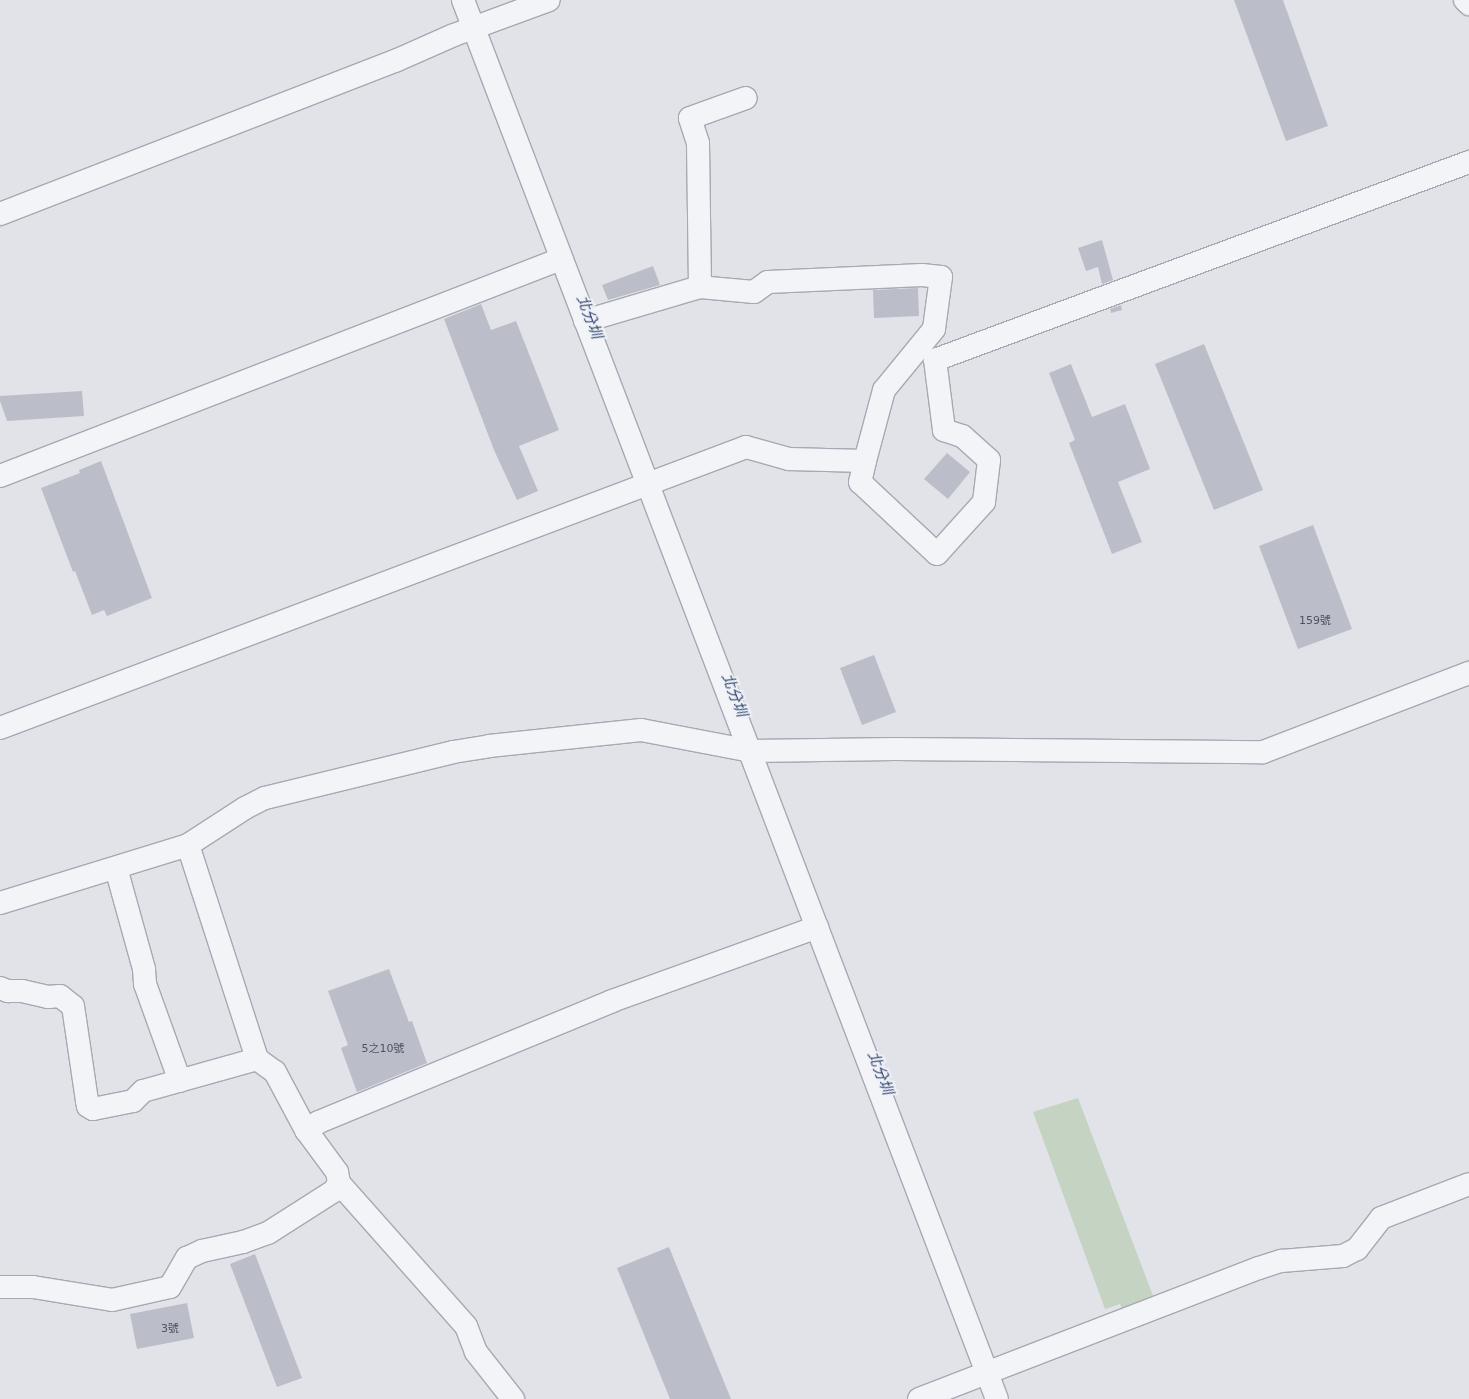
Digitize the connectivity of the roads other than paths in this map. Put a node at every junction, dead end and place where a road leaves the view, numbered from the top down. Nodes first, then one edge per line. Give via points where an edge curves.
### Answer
1 (463, 0) edge
2 (549, 0) edge
3 (1464, 0) edge
4 (1469, 4) edge
5 (464, 32) junction
6 (746, 98) dead end
7 (1469, 162) edge
8 (0, 214) edge
9 (553, 262) junction
10 (700, 287) junction
11 (585, 321) junction
12 (934, 329) junction
13 (935, 360) junction
14 (865, 461) junction
15 (0, 476) edge
16 (639, 486) junction
17 (1469, 673) edge
18 (0, 728) edge
19 (751, 751) junction
20 (188, 845) junction
21 (116, 868) junction
22 (0, 903) edge
23 (810, 929) junction
24 (0, 988) edge
25 (256, 1060) junction
26 (180, 1081) junction
27 (306, 1130) junction
28 (340, 1183) junction
29 (1469, 1184) edge
30 (0, 1288) edge
31 (987, 1372) junction
32 (513, 1399) edge
33 (919, 1399) edge
34 (997, 1399) edge

1 - 5 street
2 - 5 street
3 - 4 street
5 - 8 street
5 - 9 street
6 - 10 street via 690,118 698,143
7 - 13 street
9 - 11 street
9 - 15 street
10 - 11 street
10 - 12 street via 754,292 768,282 922,275 941,277
11 - 16 street
12 - 13 street
12 - 14 street via 884,390
13 - 14 street via 944,430 962,436 988,460 984,502 937,554 860,482
14 - 16 street via 789,459 746,447
16 - 18 street
16 - 19 street
17 - 19 street via 1263,752
19 - 20 street via 641,730 453,752 265,798
19 - 23 street
20 - 21 street
20 - 25 street
21 - 22 street
21 - 26 street via 144,969 145,984
23 - 27 street via 612,1001
23 - 31 street
24 - 26 street via 8,992 60,996 73,1006 88,1106 94,1109 132,1101 143,1091
25 - 26 street
25 - 27 street via 275,1072
27 - 28 street via 337,1172
28 - 30 street via 334,1191 268,1233 187,1258 170,1287 112,1300 33,1287
28 - 32 street via 466,1326 476,1352
29 - 31 street via 1381,1218 1356,1249 1343,1256 1280,1261
31 - 33 street
31 - 34 street

